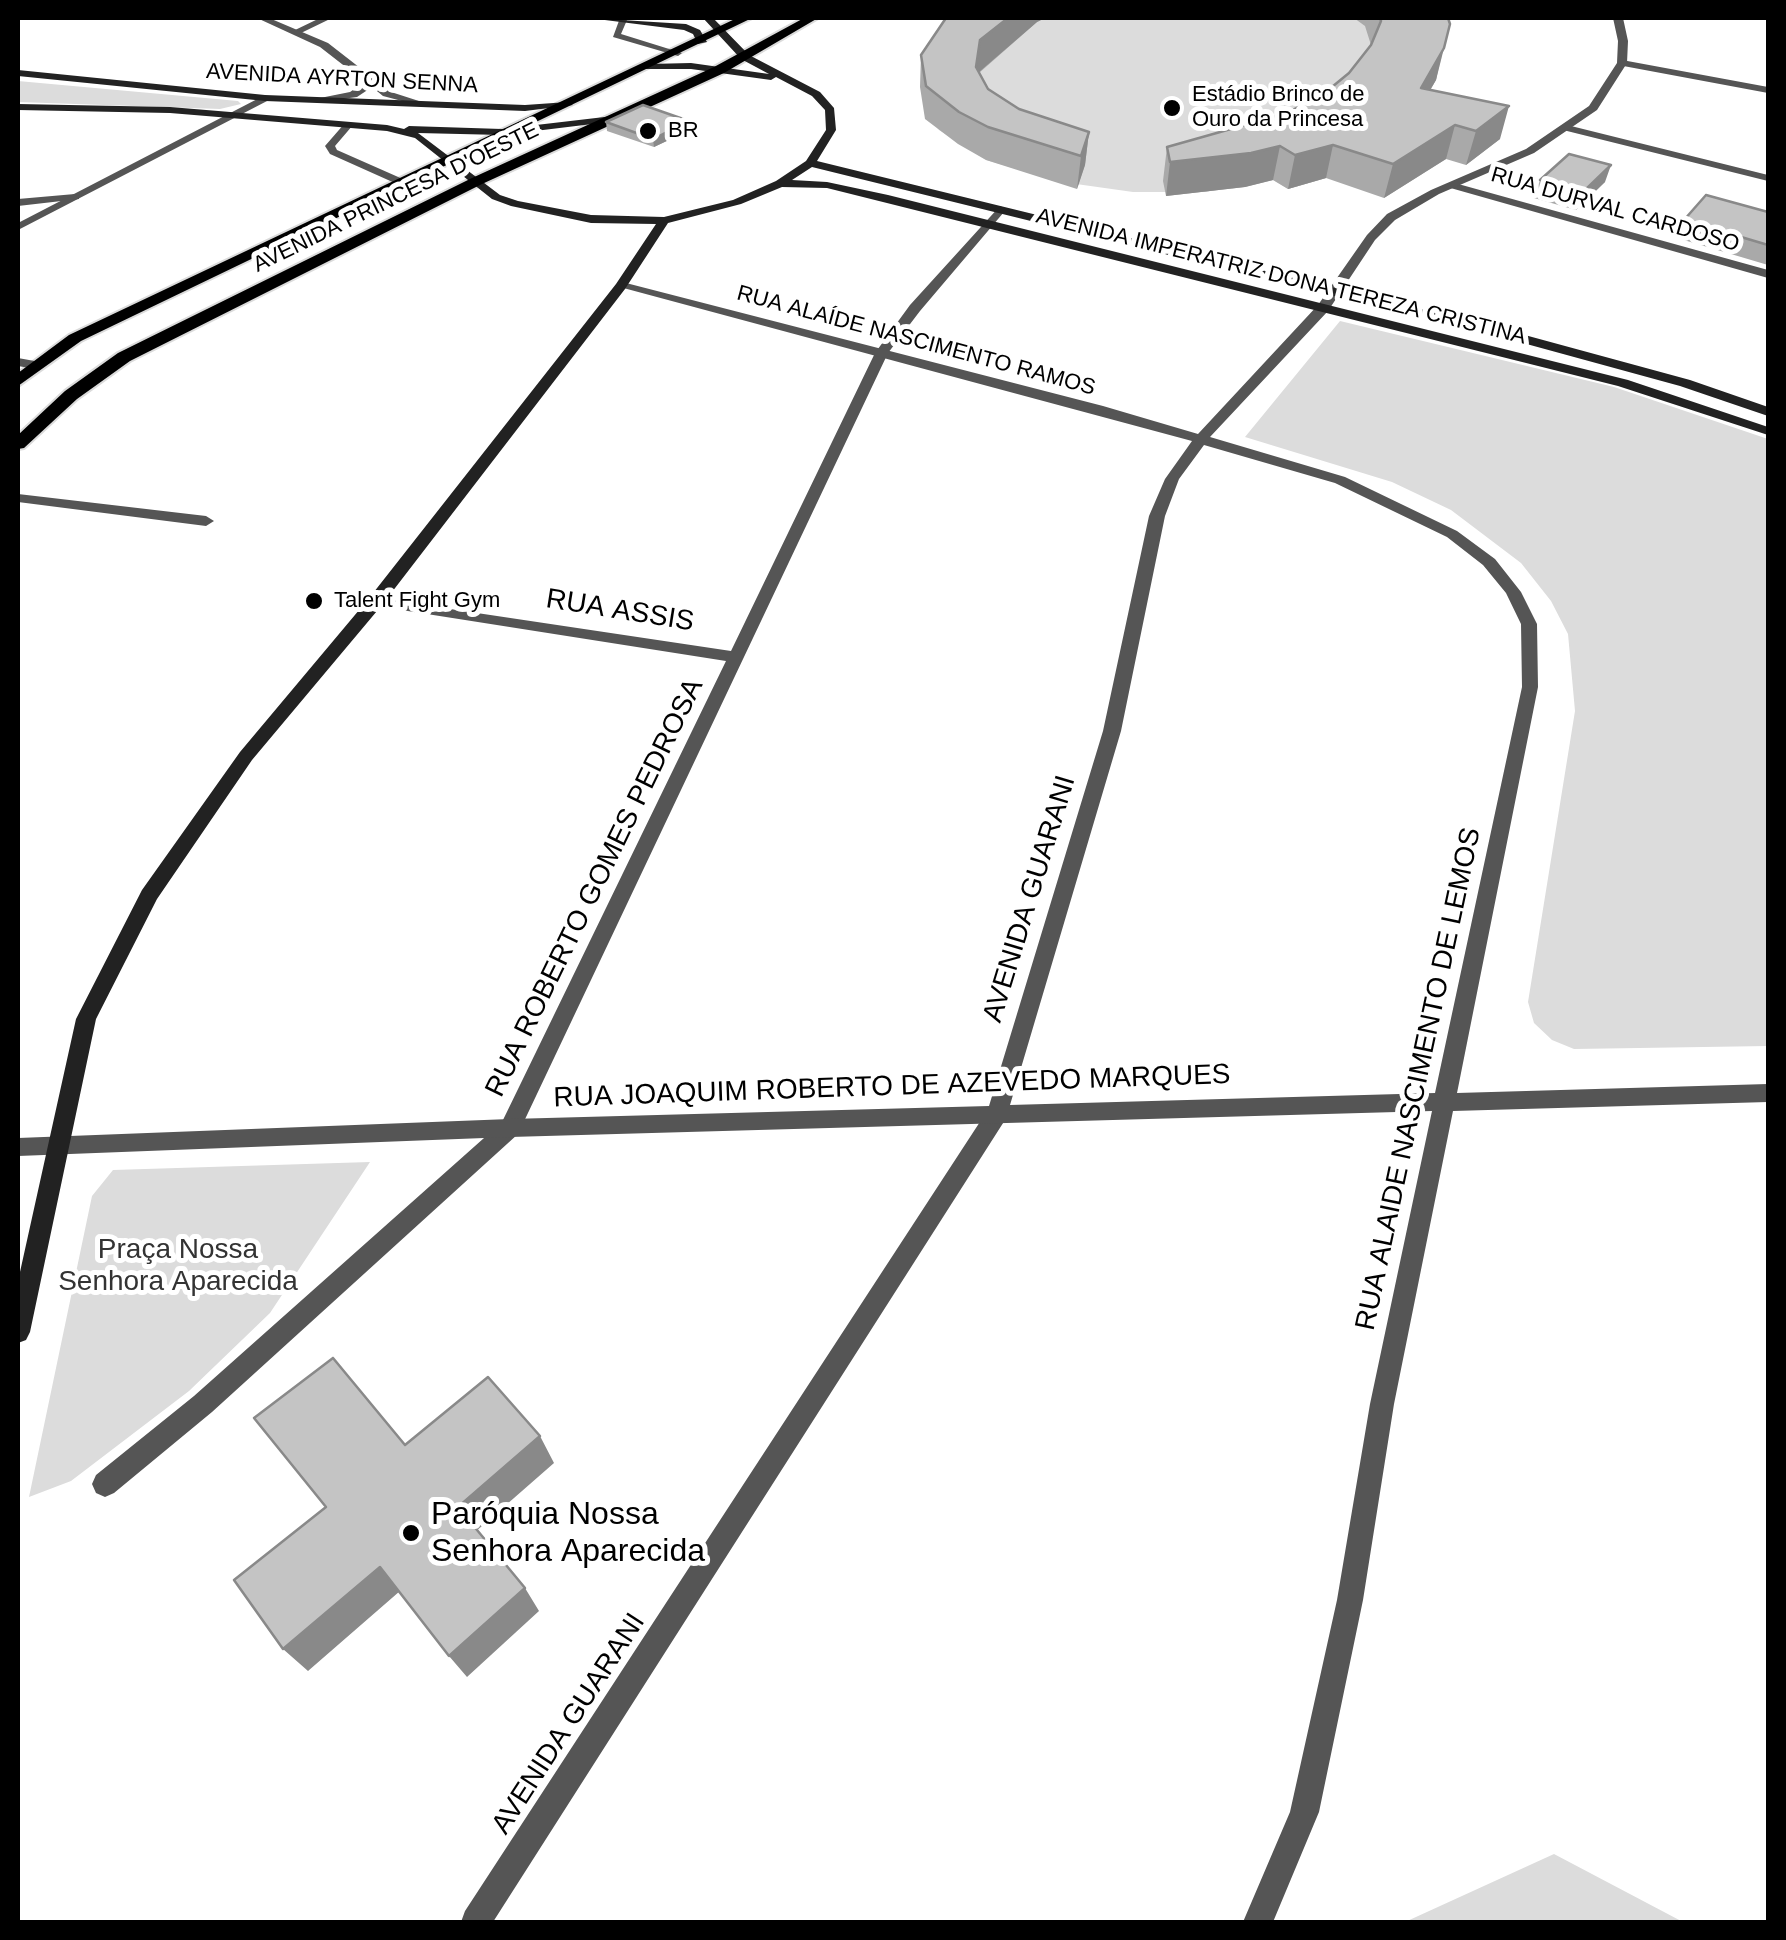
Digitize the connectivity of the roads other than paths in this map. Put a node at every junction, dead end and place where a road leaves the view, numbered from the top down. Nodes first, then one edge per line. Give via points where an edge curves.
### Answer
1 (262, 18) edge
2 (327, 18) edge
3 (594, 18) edge
4 (690, 18) edge
5 (708, 18) edge
6 (746, 18) edge
7 (812, 18) edge
8 (1618, 18) edge
9 (623, 20) edge
10 (665, 23) junction
11 (298, 31) junction
12 (719, 32) junction
13 (702, 42) junction
14 (678, 53) junction
15 (745, 57) junction
16 (1622, 63) junction
17 (648, 67) junction
18 (719, 70) junction
19 (18, 75) edge
20 (793, 80) junction
21 (372, 82) junction
22 (1768, 90) edge
23 (265, 98) junction
24 (324, 100) junction
25 (418, 102) junction
26 (568, 105) junction
27 (22, 108) edge
28 (231, 116) junction
29 (613, 119) junction
30 (348, 125) junction
31 (387, 128) junction
32 (1568, 128) junction
33 (511, 131) junction
34 (447, 160) junction
35 (810, 163) junction
36 (1768, 178) edge
37 (477, 181) junction
38 (780, 183) junction
39 (397, 184) junction
40 (1451, 185) junction
41 (75, 197) junction
42 (434, 202) junction
43 (18, 203) edge
44 (995, 217) junction
45 (664, 221) junction
46 (18, 227) edge
47 (1768, 274) edge
48 (622, 286) junction
49 (1334, 291) junction
50 (1323, 308) junction
51 (882, 353) junction
52 (18, 362) edge
53 (35, 365) junction
54 (18, 381) edge
55 (1768, 412) edge
56 (1768, 431) edge
57 (1200, 440) junction
58 (18, 444) edge
59 (18, 498) edge
60 (206, 521) dead end
61 (376, 600) junction
62 (737, 657) junction
63 (1768, 1092) edge
64 (1446, 1101) junction
65 (996, 1114) junction
66 (510, 1128) junction
67 (55, 1147) junction
68 (18, 1148) edge
69 (18, 1332) edge
70 (105, 1484) dead end
71 (476, 1922) edge
72 (1258, 1922) edge

1 - 11 street
2 - 11 street
3 - 9 main road
4 - 10 main road
5 - 12 main road
6 - 12 main road, AVENIDA PRINCESA D'OESTE
7 - 15 main road, AVENIDA PRINCESA D'OESTE
8 - 16 street
9 - 10 main road
9 - 14 lane via 616,35
10 - 13 main road via 694,30
11 - 21 street
12 - 13 main road, AVENIDA PRINCESA D'OESTE
12 - 15 main road
13 - 14 main road, AVENIDA PRINCESA D'OESTE
14 - 17 main road, AVENIDA PRINCESA D'OESTE
15 - 18 main road, AVENIDA PRINCESA D'OESTE
15 - 20 main road
16 - 22 street
16 - 32 street, AVENIDA GUARANI via 1592,108
17 - 18 main road
17 - 26 main road, AVENIDA PRINCESA D'OESTE
18 - 20 main road
18 - 29 main road, AVENIDA PRINCESA D'OESTE
19 - 23 main road, AVENIDA AYRTON SENNA
20 - 35 main road via 830,110 831,130
21 - 24 street via 352,95
21 - 25 street
23 - 24 main road, AVENIDA AYRTON SENNA
23 - 28 street
24 - 25 main road, AVENIDA AYRTON SENNA
25 - 26 main road, AVENIDA AYRTON SENNA
26 - 33 main road, AVENIDA PRINCESA D'OESTE
27 - 28 main road, AVENIDA AYRTON SENNA
28 - 30 main road, AVENIDA AYRTON SENNA
28 - 41 street
29 - 33 main road
29 - 37 main road, AVENIDA PRINCESA D'OESTE
30 - 31 main road, AVENIDA AYRTON SENNA
30 - 39 lane via 330,146 333,152
31 - 33 main road
31 - 34 main road, AVENIDA AYRTON SENNA via 418,136
32 - 36 street
32 - 40 street, AVENIDA GUARANI
33 - 34 main road, AVENIDA PRINCESA D'OESTE
34 - 37 main road, AVENIDA AYRTON SENNA
34 - 39 main road, AVENIDA PRINCESA D'OESTE
35 - 38 main road, AVENIDA AYRTON SENNA
35 - 44 main road, AVENIDA IMPERATRIZ DONA TEREZA CRISTINA
37 - 42 main road, AVENIDA PRINCESA D'OESTE
37 - 45 main road, AVENIDA AYRTON SENNA via 496,197 538,211
38 - 44 main road, AVENIDA IMPERATRIZ DONA TEREZA CRISTINA via 845,187
38 - 45 main road, AVENIDA AYRTON SENNA
39 - 42 main road via 425,189
39 - 53 main road, AVENIDA PRINCESA D'OESTE via 75,338
40 - 47 street, RUA DURVAL CARDOSO
40 - 49 street, AVENIDA GUARANI via 1391,217
41 - 43 street
41 - 46 street
42 - 58 main road, AVENIDA PRINCESA D'OESTE via 124,357
44 - 49 main road, AVENIDA IMPERATRIZ DONA TEREZA CRISTINA
44 - 50 main road, AVENIDA IMPERATRIZ DONA TEREZA CRISTINA
44 - 51 street, RUA ROBERTO GOMES PEDROSA
45 - 48 main road
48 - 51 street, RUA ALAÍDE NASCIMENTO RAMOS
48 - 61 main road
49 - 50 street, AVENIDA GUARANI
49 - 55 main road, AVENIDA IMPERATRIZ DONA TEREZA CRISTINA via 1637,369
50 - 56 main road, AVENIDA IMPERATRIZ DONA TEREZA CRISTINA via 1639,387
50 - 57 street, AVENIDA GUARANI
51 - 57 street, RUA ALAÍDE NASCIMENTO RAMOS
51 - 62 street, RUA ROBERTO GOMES PEDROSA
52 - 53 street
53 - 54 main road, AVENIDA PRINCESA D'OESTE
57 - 64 street, RUA ALAIDE NASCIMENTO DE LEMOS via 1340,480 1452,534 1489,562 1529,624 1530,687
57 - 65 street, AVENIDA GUARANI via 1156,516 1112,732
59 - 60 street
61 - 62 street, RUA ASSIS
61 - 67 main road via 246,756 149,895 86,1019
62 - 66 street, RUA ROBERTO GOMES PEDROSA
63 - 64 street, RUA JOAQUIM ROBERTO DE AZEVEDO MARQUES
64 - 65 street, RUA JOAQUIM ROBERTO DE AZEVEDO MARQUES
64 - 72 street, RUA ALAIDE NASCIMENTO DE LEMOS via 1304,1812
65 - 66 street, RUA JOAQUIM ROBERTO DE AZEVEDO MARQUES
65 - 71 street, AVENIDA GUARANI
66 - 67 street, RUA JOAQUIM ROBERTO DE AZEVEDO MARQUES
66 - 70 street, RUA ROBERTO GOMES PEDROSA via 204,1404
67 - 68 street, RUA JOAQUIM ROBERTO DE AZEVEDO MARQUES
67 - 69 main road

